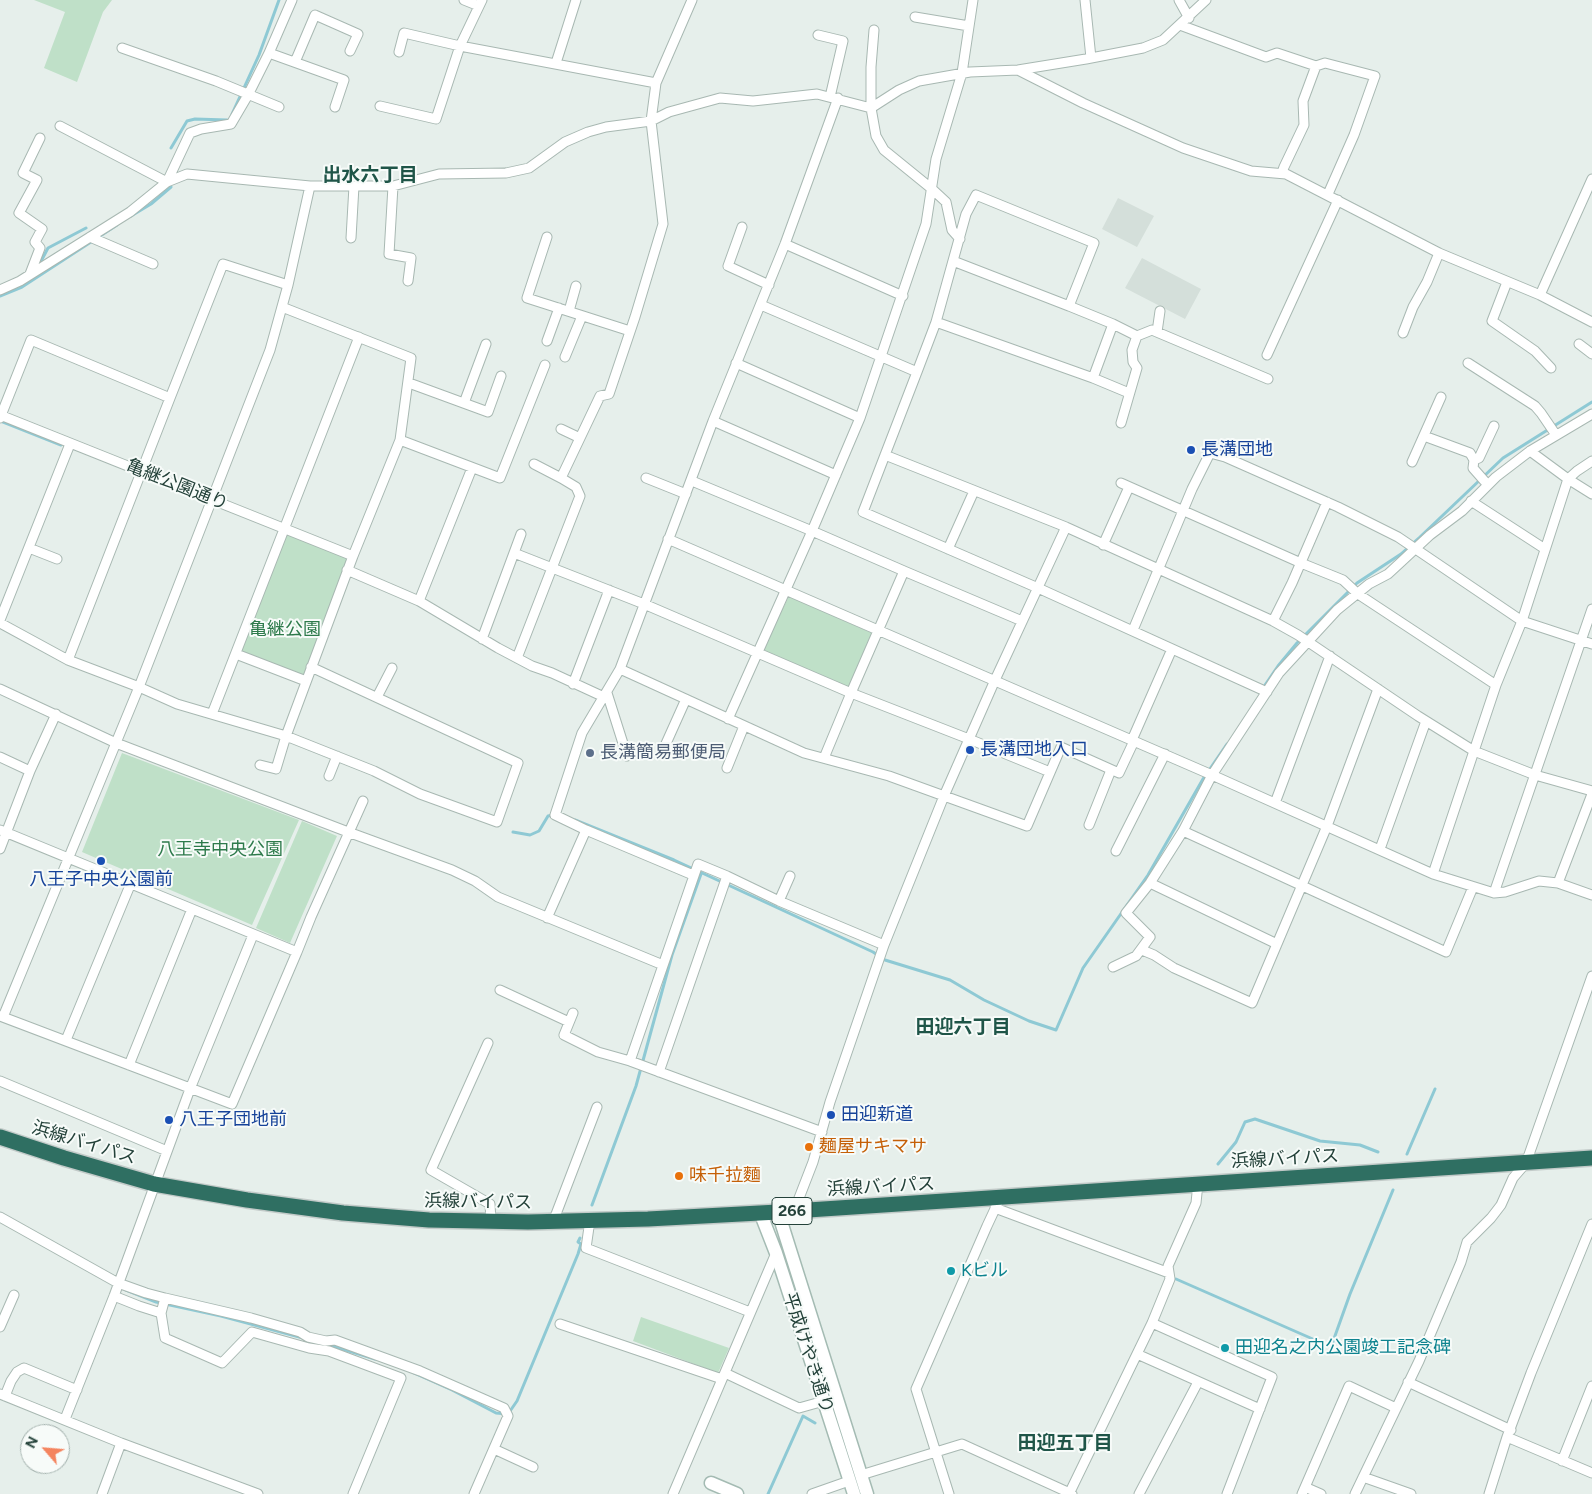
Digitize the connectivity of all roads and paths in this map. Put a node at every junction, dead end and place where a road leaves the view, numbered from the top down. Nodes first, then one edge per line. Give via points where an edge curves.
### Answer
1 (292, 0) edge
2 (464, 0) edge
3 (576, 0) edge
4 (692, 0) edge
5 (973, 0) edge
6 (1085, 0) edge
7 (1179, 0) edge
8 (1206, 0) edge
9 (480, 3) edge
10 (915, 17) dead end
11 (1189, 18) junction
12 (1180, 25) junction
13 (969, 26) junction
14 (874, 30) dead end
15 (818, 35) dead end
16 (460, 46) junction
17 (122, 48) dead end
18 (350, 51) dead end
19 (399, 52) dead end
20 (269, 53) junction
21 (1091, 58) junction
22 (295, 62) junction
23 (556, 63) junction
24 (1316, 66) junction
25 (1018, 70) junction
26 (962, 73) junction
27 (656, 83) junction
28 (248, 96) junction
29 (834, 98) junction
30 (380, 106) dead end
31 (279, 107) dead end
32 (335, 107) dead end
33 (870, 108) junction
34 (650, 121) junction
35 (60, 126) dead end
36 (40, 138) dead end
37 (1282, 173) junction
38 (1592, 179) edge
39 (168, 182) junction
40 (310, 186) junction
41 (354, 186) junction
42 (393, 186) junction
43 (932, 189) junction
44 (1328, 194) junction
45 (1338, 200) junction
46 (742, 227) dead end
47 (90, 237) junction
48 (547, 237) dead end
49 (351, 238) dead end
50 (960, 239) junction
51 (784, 244) junction
52 (1439, 253) junction
53 (953, 261) junction
54 (153, 264) dead end
55 (30, 274) junction
56 (408, 281) dead end
57 (1507, 282) junction
58 (769, 285) junction
59 (288, 286) junction
60 (576, 286) dead end
61 (0, 290) edge
62 (1540, 295) junction
63 (903, 296) junction
64 (761, 305) junction
65 (1069, 306) junction
66 (282, 307) junction
67 (559, 308) junction
68 (568, 311) junction
69 (1160, 311) dead end
70 (582, 316) junction
71 (936, 322) junction
72 (1592, 322) edge
73 (1113, 324) junction
74 (630, 331) junction
75 (1157, 332) junction
76 (1403, 334) dead end
77 (1137, 336) junction
78 (359, 337) junction
79 (547, 341) dead end
80 (486, 344) dead end
81 (1579, 344) dead end
82 (1592, 354) edge
83 (1267, 355) dead end
84 (565, 357) dead end
85 (880, 357) junction
86 (736, 363) junction
87 (1468, 363) dead end
88 (545, 365) dead end
89 (1551, 368) dead end
90 (917, 372) junction
91 (501, 376) dead end
92 (1093, 378) junction
93 (1268, 379) dead end
94 (409, 383) junction
95 (1129, 393) junction
96 (1441, 397) dead end
97 (170, 398) junction
98 (464, 403) junction
99 (1592, 414) edge
100 (0, 416) edge
101 (860, 418) junction
102 (714, 421) junction
103 (1121, 423) dead end
104 (1494, 426) dead end
105 (561, 429) dead end
106 (1556, 435) junction
107 (1424, 436) junction
108 (580, 438) junction
109 (400, 440) junction
110 (70, 444) junction
111 (1530, 451) junction
112 (885, 456) junction
113 (1474, 460) junction
114 (1592, 461) edge
115 (1412, 462) dead end
116 (534, 464) dead end
117 (472, 468) junction
118 (141, 471) junction
119 (836, 475) junction
120 (561, 478) junction
121 (646, 478) dead end
122 (1568, 479) junction
123 (692, 481) junction
124 (1488, 484) junction
125 (974, 491) junction
126 (686, 494) junction
127 (1592, 494) edge
128 (212, 499) junction
129 (1472, 501) junction
130 (1327, 502) junction
131 (1183, 511) junction
132 (1066, 527) junction
133 (284, 528) junction
134 (812, 531) junction
135 (521, 534) dead end
136 (668, 539) junction
137 (1103, 545) junction
138 (29, 548) junction
139 (948, 549) junction
140 (1416, 549) junction
141 (1545, 549) junction
142 (514, 553) junction
143 (353, 556) junction
144 (57, 559) dead end
145 (1301, 563) junction
146 (552, 567) junction
147 (347, 570) junction
148 (1159, 570) junction
149 (904, 571) junction
150 (1038, 588) junction
151 (609, 590) junction
152 (787, 590) junction
153 (1357, 593) junction
154 (419, 601) junction
155 (644, 604) junction
156 (1592, 609) edge
157 (1022, 621) junction
158 (1273, 621) junction
159 (1522, 621) junction
160 (0, 622) edge
161 (878, 630) junction
162 (1132, 630) junction
163 (482, 639) junction
164 (1581, 640) junction
165 (1308, 642) junction
166 (1592, 644) edge
167 (1172, 649) junction
168 (236, 654) junction
169 (758, 654) junction
170 (1330, 656) junction
171 (517, 658) junction
172 (68, 660) junction
173 (311, 667) junction
174 (392, 668) dead end
175 (620, 669) junction
176 (995, 680) junction
177 (306, 682) junction
178 (573, 684) junction
179 (1496, 685) junction
180 (139, 687) junction
181 (0, 689) edge
182 (1378, 689) junction
183 (1265, 691) junction
184 (851, 693) junction
185 (605, 695) junction
186 (377, 697) junction
187 (686, 699) junction
188 (56, 714) junction
189 (212, 714) junction
190 (728, 719) junction
191 (1426, 720) junction
192 (744, 726) junction
193 (286, 736) junction
194 (969, 739) junction
195 (1133, 740) junction
196 (116, 743) junction
197 (664, 748) dead end
198 (1474, 751) junction
199 (1166, 754) junction
200 (337, 756) junction
201 (627, 756) dead end
202 (0, 757) edge
203 (824, 758) junction
204 (260, 765) dead end
205 (727, 768) dead end
206 (1111, 770) junction
207 (30, 771) junction
208 (1050, 772) junction
209 (1212, 775) junction
210 (1535, 775) junction
211 (329, 776) dead end
212 (1592, 792) edge
213 (944, 796) junction
214 (362, 801) dead end
215 (1275, 803) junction
216 (1088, 825) dead end
217 (1327, 826) junction
218 (586, 830) junction
219 (3, 831) edge
220 (1183, 831) junction
221 (348, 832) junction
222 (0, 849) edge
223 (1380, 849) junction
224 (1116, 851) dead end
225 (70, 858) junction
226 (1433, 874) junction
227 (693, 875) junction
228 (727, 876) junction
229 (790, 876) dead end
230 (131, 883) junction
231 (1150, 883) junction
232 (1558, 883) junction
233 (1301, 887) junction
234 (1473, 887) junction
235 (1494, 893) junction
236 (1592, 894) edge
237 (779, 901) junction
238 (192, 909) junction
239 (547, 918) junction
240 (253, 935) junction
241 (1277, 944) junction
242 (884, 945) junction
243 (1142, 950) junction
244 (297, 952) junction
245 (663, 965) junction
246 (1113, 967) dead end
247 (1592, 976) edge
248 (500, 990) dead end
249 (1, 1016) edge
250 (66, 1040) junction
251 (488, 1043) dead end
252 (630, 1062) junction
253 (129, 1065) junction
254 (659, 1072) junction
255 (0, 1081) edge
256 (190, 1089) junction
257 (598, 1107) dead end
258 (822, 1132) junction
259 (0, 1137) edge
260 (167, 1151) junction
261 (1592, 1158) edge
262 (1526, 1163) junction
263 (1198, 1183) junction
264 (154, 1184) junction
265 (998, 1202) junction
266 (794, 1211) junction
267 (760, 1212) junction
268 (778, 1212) junction
269 (0, 1217) edge
270 (590, 1220) junction
271 (491, 1222) junction
272 (553, 1222) junction
273 (1592, 1224) edge
274 (776, 1253) junction
275 (1169, 1273) junction
276 (118, 1282) junction
277 (14, 1295) dead end
278 (114, 1296) junction
279 (165, 1298) junction
280 (161, 1312) junction
281 (750, 1312) junction
282 (1152, 1323) junction
283 (560, 1324) dead end
284 (0, 1327) edge
285 (1137, 1354) junction
286 (724, 1376) junction
287 (1198, 1382) junction
288 (1408, 1382) junction
289 (1592, 1386) edge
290 (77, 1390) junction
291 (2, 1395) edge
292 (824, 1401) junction
293 (1396, 1408) junction
294 (1260, 1409) junction
295 (65, 1419) junction
296 (1509, 1433) junction
297 (121, 1443) junction
298 (494, 1448) junction
299 (936, 1452) junction
300 (1562, 1461) junction
301 (533, 1467) dead end
302 (1592, 1473) edge
303 (1363, 1477) junction
304 (855, 1478) junction
305 (711, 1483) dead end
306 (1304, 1490) edge
307 (102, 1494) edge
308 (258, 1494) edge
309 (353, 1494) edge
310 (474, 1494) edge
311 (673, 1494) edge
312 (737, 1494) edge
313 (812, 1494) edge
314 (854, 1494) edge
315 (867, 1494) edge
316 (949, 1494) edge
317 (1070, 1494) edge
318 (1139, 1494) edge
319 (1227, 1494) edge
320 (1322, 1494) edge
321 (1355, 1494) edge
322 (1411, 1494) edge
323 (1489, 1494) edge

1 - 20 street
2 - 9 street
3 - 23 street
4 - 27 street
5 - 13 street
6 - 21 street
7 - 11 street
8 - 11 street
9 - 16 street
10 - 13 street
11 - 12 street
12 - 21 street via 1163,40 1143,48
12 - 24 street via 1266,57 1276,53
13 - 26 street
14 - 33 street
15 - 29 street via 842,41
16 - 19 street via 404,33
16 - 23 street
16 - 30 street via 436,119
17 - 28 street via 216,81
18 - 22 street via 358,34 314,15
20 - 22 street
20 - 28 street
21 - 25 street
22 - 32 street via 344,80
23 - 27 street
24 - 37 street via 1303,101 1304,125
24 - 44 street via 1325,63 1375,76
25 - 26 street
25 - 37 street via 1183,148 1251,171
26 - 33 street via 920,81
26 - 43 street via 936,159
27 - 34 street
28 - 31 street
28 - 39 street via 231,124 190,133
29 - 33 street
29 - 34 street via 817,94 753,101 720,98 668,112
29 - 51 street
33 - 43 street via 876,136 884,150
34 - 42 street via 588,132 565,142 530,168 506,173 440,174
34 - 74 street via 663,224
35 - 39 street
36 - 55 street via 23,173 37,180 19,213 42,229 35,242 40,248
37 - 44 street
38 - 62 street
39 - 40 street via 188,174
39 - 47 street via 130,212
40 - 41 street
40 - 59 street
41 - 42 street
41 - 49 street
42 - 56 street via 389,254 411,258
43 - 50 street via 946,202 952,230
43 - 63 street via 926,224
44 - 45 street
45 - 52 street
45 - 83 street
46 - 58 street via 728,266
47 - 54 street
47 - 55 street
48 - 67 street via 527,298
50 - 53 street
50 - 65 street via 966,214 976,195 1094,243
51 - 58 street
51 - 63 street
52 - 57 street
52 - 76 street
53 - 65 street
53 - 71 street
55 - 61 street
57 - 62 street
57 - 89 street via 1492,321 1535,351
58 - 64 street
59 - 66 street
59 - 97 street via 223,264
60 - 68 street
62 - 72 street
63 - 85 street
64 - 85 street
64 - 86 street
65 - 73 street
66 - 78 street
66 - 128 street via 270,350
67 - 68 street
67 - 79 street
68 - 70 street
69 - 75 street
70 - 74 street
70 - 84 street
71 - 90 street
71 - 92 street
73 - 77 street
73 - 92 street
74 - 108 street via 608,394 600,396
75 - 77 street via 1152,330
75 - 93 street
77 - 95 street via 1132,350 1137,368
78 - 94 street via 411,358
78 - 133 street
80 - 98 street
81 - 82 street
85 - 90 street
85 - 101 street
86 - 101 street
86 - 102 street
87 - 106 street via 1535,406
88 - 117 street via 500,478
90 - 112 street
91 - 98 street via 488,412
92 - 95 street
94 - 98 street
94 - 109 street
95 - 103 street
96 - 107 street
97 - 100 street via 31,340
97 - 118 street
99 - 106 street
100 - 110 street, 亀継公園通り
101 - 119 street
102 - 119 street
102 - 123 street
104 - 113 street via 1479,458
105 - 108 street
106 - 111 street
107 - 113 street via 1470,453
107 - 115 street
108 - 120 street
109 - 117 street
109 - 143 street
110 - 118 street, 亀継公園通り
110 - 138 street
111 - 122 street
111 - 124 street
112 - 125 street
112 - 139 street via 864,512
113 - 124 street via 1473,468
114 - 122 street
116 - 120 street
117 - 154 street
118 - 128 street, 亀継公園通り
118 - 172 street
119 - 134 street
120 - 146 street via 576,487 580,496
121 - 126 street
122 - 127 street
122 - 141 street
123 - 126 street
123 - 134 street
124 - 129 street
125 - 132 street
125 - 139 street
126 - 136 street
128 - 133 street, 亀継公園通り
128 - 180 street
129 - 140 street
129 - 141 street
130 - 131 street via 1210,453
130 - 140 street
130 - 145 street
131 - 137 street via 1125,485
131 - 145 street
131 - 148 street
132 - 137 street
132 - 150 street
133 - 143 street, 亀継公園通り
133 - 168 street
134 - 149 street
134 - 152 street
135 - 142 street
136 - 152 street
136 - 155 street
137 - 148 street
138 - 144 street
138 - 160 street
139 - 150 street
140 - 153 street via 1388,574
140 - 159 street
141 - 159 street
142 - 146 street
142 - 163 street
143 - 147 street
145 - 153 street via 1337,577
145 - 158 street
146 - 151 street
146 - 171 street
147 - 154 street
147 - 173 street
148 - 158 street
148 - 162 street
149 - 157 street
149 - 161 street
150 - 157 street
150 - 162 street
151 - 155 street
151 - 178 street
152 - 161 street
152 - 169 street
153 - 165 street
153 - 179 street
154 - 163 street
155 - 169 street
155 - 175 street
156 - 164 street
157 - 176 street
158 - 165 street
159 - 164 street
159 - 179 street
160 - 172 street
161 - 176 street
161 - 184 street
162 - 167 street
163 - 171 street
164 - 166 street
164 - 210 street
165 - 170 street
165 - 183 street
167 - 183 street
167 - 195 street
168 - 177 street
168 - 189 street
169 - 184 street
169 - 190 street
170 - 182 street
170 - 215 street
171 - 178 street
172 - 180 street
173 - 177 street
173 - 186 street
174 - 186 street
175 - 185 street
175 - 187 street
176 - 194 street
176 - 195 street
177 - 193 street
178 - 185 street
179 - 198 street
180 - 189 street via 177,704
180 - 196 street
181 - 188 street
182 - 191 street
182 - 217 street
183 - 209 street
184 - 194 street
184 - 203 street
185 - 201 street
185 - 218 street via 582,733 555,816
186 - 200 street via 518,763 497,822 420,794
187 - 190 street
187 - 197 street
188 - 196 street
188 - 207 street
189 - 193 street
190 - 192 street
191 - 198 street
191 - 223 street
192 - 203 street via 804,753
192 - 205 street
193 - 200 street
193 - 204 street via 276,769
194 - 208 street
194 - 213 street
195 - 199 street
195 - 206 street via 1119,773
196 - 221 street
196 - 225 street
198 - 210 street
198 - 226 street
199 - 209 street
199 - 224 street
200 - 211 street
202 - 207 street
203 - 213 street
206 - 208 street via 1060,747
206 - 216 street
207 - 219 street
208 - 213 street via 1027,826
209 - 215 street
209 - 220 street
210 - 212 street
210 - 235 street
212 - 232 street
213 - 242 street
214 - 221 street
215 - 217 street
217 - 223 street
217 - 233 street
218 - 227 street
218 - 239 street
219 - 222 street
219 - 225 street
220 - 231 street
220 - 233 street
221 - 239 street via 452,870 498,897
221 - 244 street
223 - 226 street
225 - 230 street
225 - 249 street
226 - 234 street
227 - 228 street via 698,864
227 - 245 street
228 - 237 street
228 - 254 street
229 - 237 street
230 - 238 street
230 - 250 street
231 - 241 street
231 - 243 street via 1126,914 1150,937
232 - 235 street via 1539,881
232 - 236 street
233 - 234 street via 1446,952
233 - 241 street
234 - 235 street
237 - 242 street
238 - 240 street
238 - 253 street
239 - 245 street
240 - 244 street
240 - 256 street
241 - 243 street via 1252,1003
242 - 258 street
243 - 246 street
244 - 256 street via 232,1104
245 - 252 street
247 - 262 street
248 - 252 street via 571,1017 564,1035 598,1052
249 - 250 street
250 - 253 street
251 - 271 street via 431,1170 490,1204
252 - 254 street
253 - 256 street
254 - 258 street
255 - 260 street
256 - 260 street
257 - 272 street
258 - 266 street
259 - 264 highway, 浜線バイパス / 266
260 - 264 street
261 - 262 highway, 浜線バイパス / 266
262 - 263 highway, 浜線バイパス / 266
262 - 288 street via 1513,1178 1491,1218 1467,1242
263 - 265 highway, 浜線バイパス / 266
263 - 275 street via 1196,1203 1168,1266
264 - 271 highway, 浜線バイパス / 266 via 343,1213
264 - 276 street
265 - 266 highway, 浜線バイパス / 266
265 - 275 street
265 - 299 street via 916,1389
266 - 268 highway, 浜線バイパス / 266
267 - 268 highway, 浜線バイパス / 266
267 - 270 highway, 浜線バイパス / 266
267 - 274 street, 平成けやき通り
268 - 304 street, 平成けやき通り
269 - 276 street
270 - 272 highway, 浜線バイパス / 266
270 - 281 street via 586,1248
271 - 272 highway, 浜線バイパス / 266
273 - 296 street
274 - 281 street
274 - 292 street, 平成けやき通り
275 - 282 street via 1170,1279
276 - 278 street
276 - 279 street
277 - 284 street
278 - 280 street
278 - 290 street
279 - 280 street
279 - 298 street via 251,1318 308,1337 336,1340 420,1371 504,1408 508,1416
280 - 309 street via 165,1338 222,1363 252,1332 329,1351 401,1378
281 - 286 street
282 - 285 street
282 - 294 street via 1272,1377
283 - 286 street
285 - 287 street
285 - 317 street
286 - 292 street via 798,1408
286 - 311 street
287 - 294 street
287 - 318 street
288 - 293 street
288 - 296 street
289 - 300 street
290 - 291 street via 24,1368 17,1372
290 - 295 street
291 - 295 street
292 - 304 street, 平成けやき通り
293 - 303 street
293 - 306 street via 1348,1386
294 - 319 street
295 - 297 street
296 - 300 street
296 - 323 street
297 - 307 street
297 - 308 street
298 - 301 street
298 - 310 street
299 - 304 street
299 - 316 street
299 - 317 street via 962,1444
300 - 302 street
303 - 321 street
303 - 322 street
304 - 313 street
304 - 314 street, 平成けやき通り
304 - 315 street, 平成けやき通り
305 - 312 street
306 - 320 street

